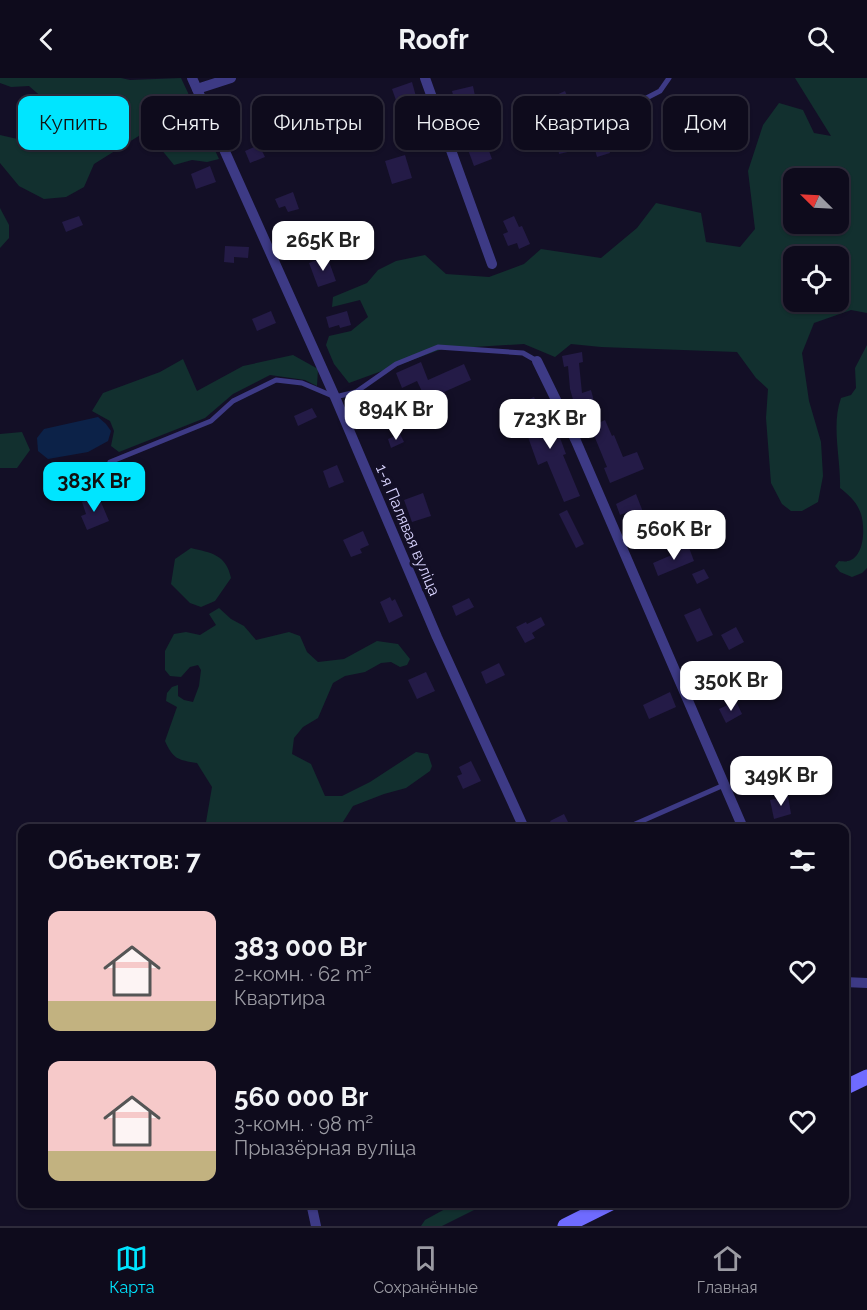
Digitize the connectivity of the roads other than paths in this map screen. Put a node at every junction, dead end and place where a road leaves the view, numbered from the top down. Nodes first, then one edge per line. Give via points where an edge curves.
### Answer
1 (192, 78) edge
2 (231, 78) edge
3 (425, 78) edge
4 (669, 78) edge
5 (197, 89) junction
6 (651, 96) edge
7 (492, 264) dead end
8 (537, 361) joint
9 (335, 397) junction
10 (110, 462) dead end
11 (724, 784) junction
12 (523, 824) edge
13 (635, 824) edge
14 (741, 824) edge
15 (849, 982) edge
16 (867, 983) edge
17 (867, 1077) edge
18 (849, 1086) edge
19 (312, 1208) edge
20 (601, 1208) edge
21 (316, 1226) edge
22 (566, 1226) edge

1 - 5 street, 1-я Палявая вуліца
2 - 5 street
3 - 7 street
4 - 6 lane via 660,92
5 - 9 street, 1-я Палявая вуліца
8 - 9 lane via 523,353 438,347 396,364 356,392
8 - 11 street via 576,441
9 - 10 lane via 302,383 276,380 233,401 211,421
9 - 12 street, 1-я Палявая вуліца via 437,637
11 - 13 lane
11 - 14 street
15 - 16 street
17 - 18 main road
19 - 21 street
20 - 22 main road

